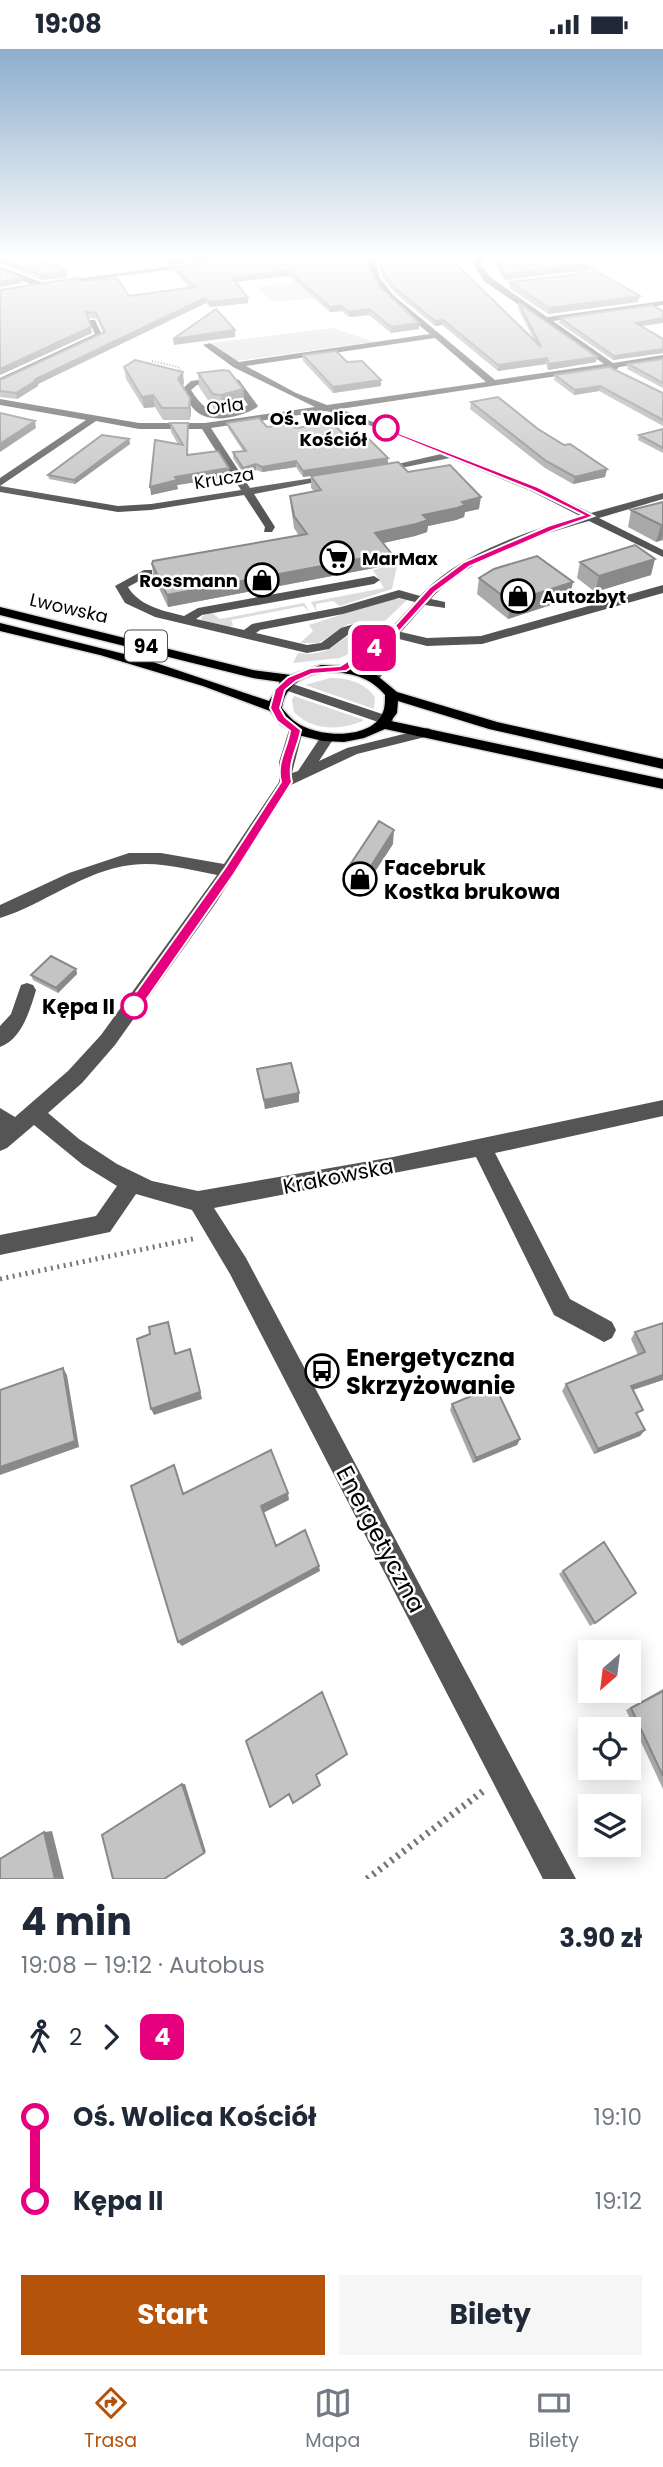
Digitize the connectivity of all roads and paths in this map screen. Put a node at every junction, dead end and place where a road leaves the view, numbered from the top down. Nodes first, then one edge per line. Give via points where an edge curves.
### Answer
1 (86, 341) edge
2 (397, 341) edge
3 (441, 341) edge
4 (576, 341) edge
5 (207, 345) edge
6 (663, 358) edge
7 (152, 361) edge
8 (236, 365) junction
9 (611, 366) junction
10 (621, 373) edge
11 (0, 381) edge
12 (194, 383) junction
13 (493, 383) junction
14 (0, 402) edge
15 (327, 410) junction
16 (93, 419) junction
17 (205, 426) junction
18 (452, 455) junction
19 (370, 472) edge
20 (342, 477) edge
21 (0, 483) edge
22 (0, 489) edge
23 (246, 492) junction
24 (663, 496) edge
25 (590, 516) junction
26 (268, 530) dead end
27 (663, 554) edge
28 (482, 556) junction
29 (500, 566) edge
30 (149, 572) edge
31 (374, 580) dead end
32 (663, 589) edge
33 (423, 599) junction
34 (441, 605) dead end
35 (0, 611) edge
36 (186, 621) junction
37 (0, 627) edge
38 (245, 636) junction
39 (389, 638) junction
40 (343, 669) junction
41 (374, 678) junction
42 (288, 682) junction
43 (392, 695) junction
44 (275, 708) junction
45 (384, 722) junction
46 (296, 730) junction
47 (428, 732) junction
48 (327, 738) junction
49 (663, 764) edge
50 (295, 778) junction
51 (663, 784) edge
52 (229, 871) junction
53 (0, 912) edge
54 (27, 990) dead end
55 (0, 1039) edge
56 (662, 1110) edge
57 (35, 1114) junction
58 (8, 1123) edge
59 (0, 1142) edge
60 (481, 1147) junction
61 (131, 1183) junction
62 (198, 1201) junction
63 (218, 1234) junction
64 (0, 1245) edge
65 (0, 1279) edge
66 (604, 1330) dead end
67 (505, 1774) junction
68 (367, 1879) edge
69 (561, 1879) edge

1 - 11 street
2 - 8 street
3 - 13 street
4 - 9 street
5 - 8 street
6 - 9 street, Orla
7 - 12 path via 178,367
8 - 15 street
9 - 10 street
9 - 13 street, Orla
12 - 12 street via 232,381 253,406 243,411 204,413 186,389
13 - 15 street, Orla
14 - 16 street, Orla
15 - 17 street, Orla
15 - 18 street via 347,413
16 - 17 street, Orla via 151,427
16 - 21 street
17 - 23 street
18 - 19 street
18 - 25 street
20 - 23 street, Krucza
22 - 23 street, Krucza via 118,509
23 - 26 street
24 - 25 street
25 - 27 street
25 - 28 street
28 - 29 street
28 - 33 street
30 - 36 street via 121,586 129,600
31 - 36 street via 198,612
32 - 39 street via 482,640
33 - 34 street
33 - 38 street via 389,595 343,610 256,627
33 - 39 street
35 - 42 main road, Lwowska / 94
36 - 38 street
37 - 44 main road, Lwowska / 94 via 160,667
38 - 39 street via 307,649 325,646 352,627 367,627
39 - 40 street
39 - 41 street
40 - 41 main road, 94
40 - 42 main road, 94 via 321,669
41 - 43 main road, 94
42 - 44 main road via 277,694
42 - 45 street
43 - 45 main road via 393,708
43 - 49 main road, 94 via 494,726
44 - 46 main road, 94
45 - 47 main road
45 - 48 main road via 358,736
46 - 48 main road
46 - 50 street via 283,768
47 - 50 street via 352,751
47 - 51 main road
48 - 50 street
50 - 52 street
52 - 53 street via 162,859 130,859 75,877
52 - 57 street via 108,1040
54 - 55 street via 19,1017
56 - 60 street, Krakowska
57 - 58 street
57 - 61 street, Krakowska via 87,1158
58 - 59 street
60 - 62 street, Krakowska
60 - 66 street via 562,1307
61 - 62 street, Krakowska via 166,1197
61 - 64 street via 102,1226
62 - 63 street, Energetyczna
63 - 65 path
63 - 67 street, Energetyczna
67 - 68 path
67 - 69 street, Energetyczna

